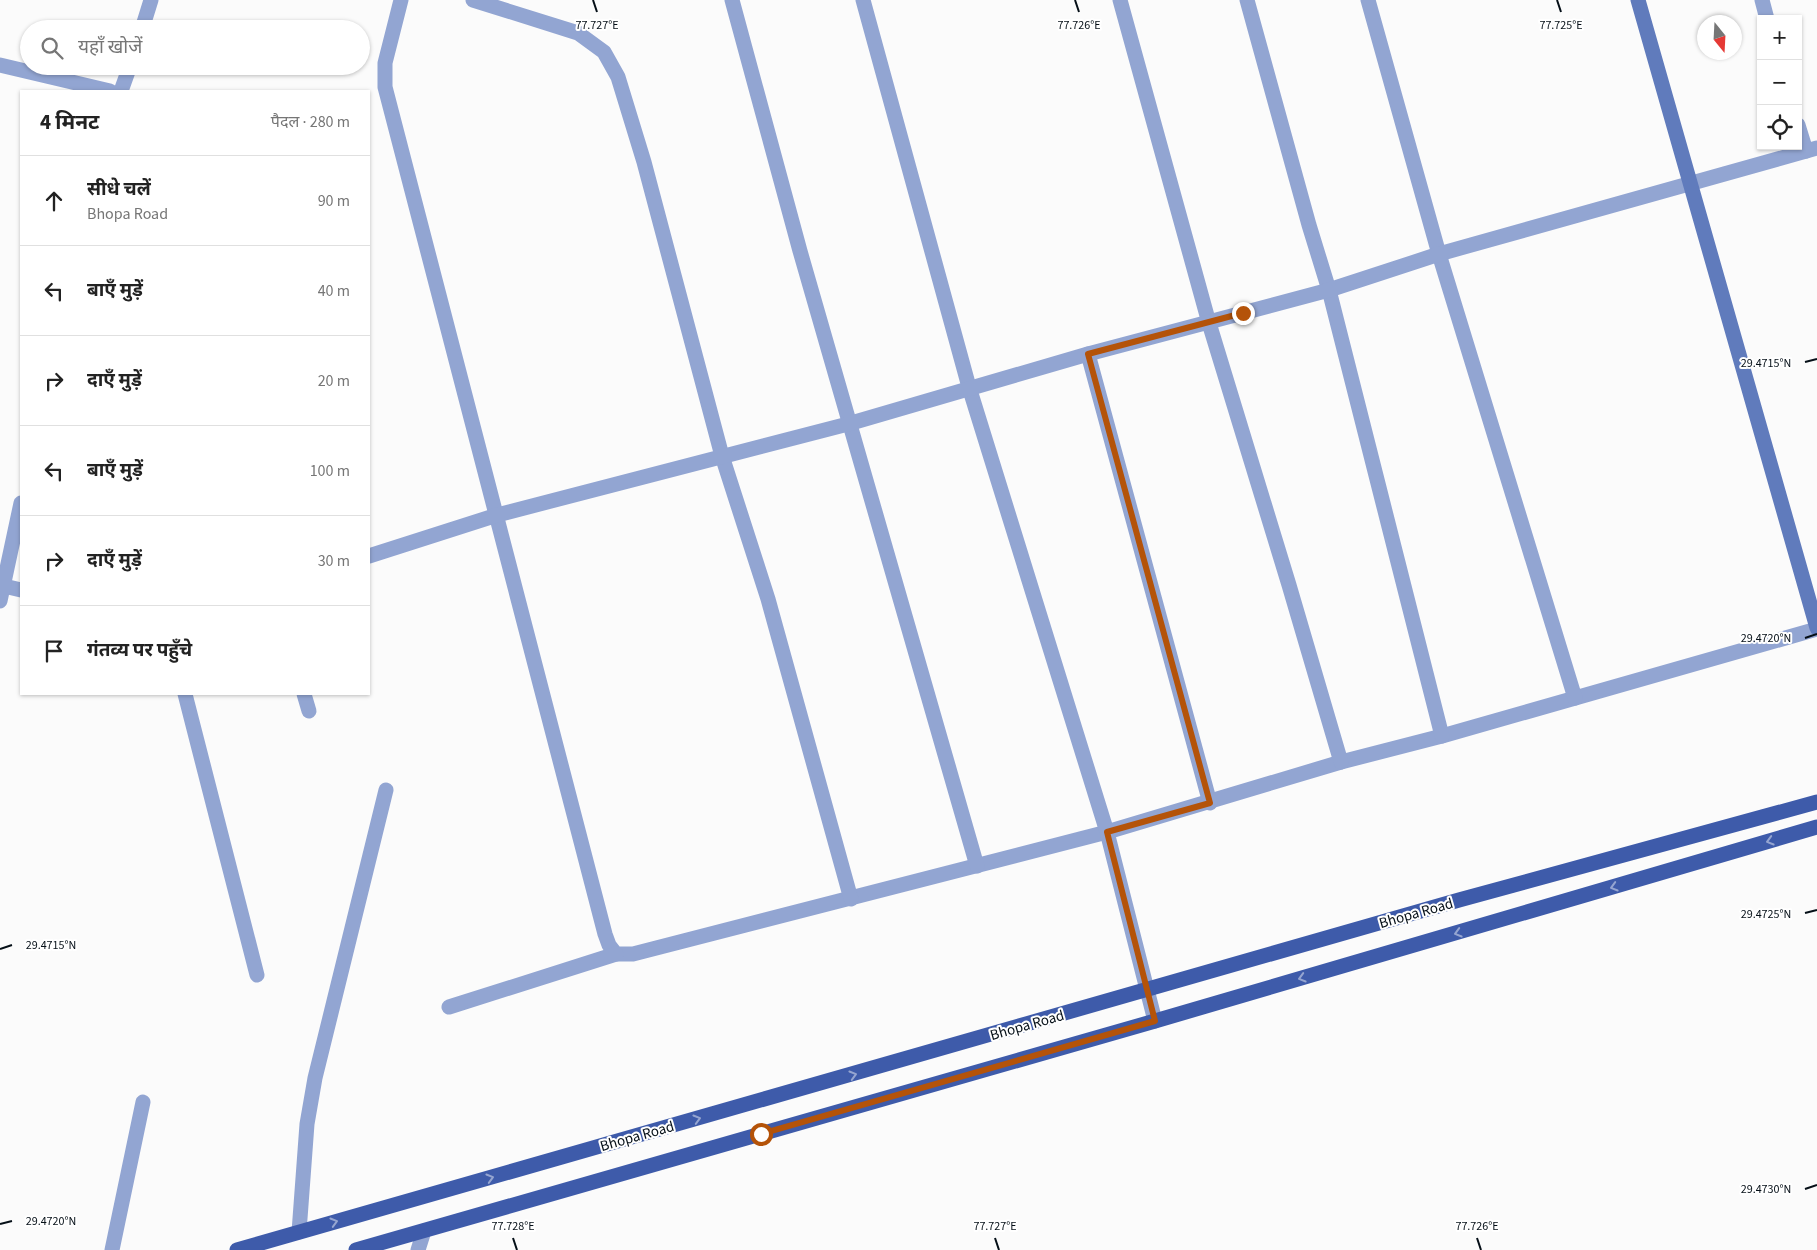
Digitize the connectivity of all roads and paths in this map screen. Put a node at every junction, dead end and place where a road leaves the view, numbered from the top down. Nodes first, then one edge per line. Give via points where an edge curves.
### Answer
1 (151, 0) edge
2 (401, 0) edge
3 (473, 0) edge
4 (732, 0) edge
5 (863, 0) edge
6 (1120, 0) edge
7 (1247, 0) edge
8 (1368, 0) edge
9 (1638, 0) edge
10 (1762, 0) edge
11 (1766, 15) edge
12 (145, 20) edge
13 (0, 65) edge
14 (20, 70) edge
15 (42, 75) edge
16 (127, 75) edge
17 (106, 90) edge
18 (121, 90) edge
19 (1802, 133) edge
20 (1811, 150) edge
21 (1690, 183) junction
22 (1439, 254) junction
23 (1329, 290) junction
24 (1209, 323) junction
25 (1088, 354) junction
26 (969, 387) junction
27 (848, 424) junction
28 (722, 456) junction
29 (20, 507) edge
30 (497, 515) junction
31 (370, 556) edge
32 (1, 590) edge
33 (20, 590) edge
34 (1817, 628) edge
35 (185, 695) edge
36 (304, 695) edge
37 (1575, 698) junction
38 (309, 711) dead end
39 (1442, 736) junction
40 (1341, 762) junction
41 (386, 790) dead end
42 (1817, 802) edge
43 (1210, 803) junction
44 (1817, 827) edge
45 (1107, 832) junction
46 (977, 866) junction
47 (851, 899) junction
48 (616, 954) junction
49 (257, 975) dead end
50 (1148, 991) junction
51 (449, 1007) dead end
52 (1155, 1021) junction
53 (144, 1102) dead end
54 (424, 1231) junction
55 (299, 1232) junction
56 (363, 1249) edge
57 (112, 1250) edge
58 (237, 1250) edge
59 (418, 1250) edge

1 - 12 street
2 - 30 street via 385,63 385,87
3 - 28 street via 578,33 604,52 618,77 644,162
4 - 27 street
5 - 26 street
6 - 24 street
7 - 23 street via 1308,225
8 - 22 street
9 - 21 main road
10 - 11 street
13 - 14 street
15 - 17 street
16 - 18 street
19 - 20 street
20 - 21 street
21 - 22 street
21 - 34 main road
22 - 23 street
22 - 37 street
23 - 24 street
23 - 39 street
24 - 25 street
24 - 40 street
25 - 26 street
25 - 43 street
26 - 27 street
26 - 45 street
27 - 28 street
27 - 46 street
28 - 30 street
28 - 47 street via 768,599
29 - 32 street
30 - 31 street
30 - 48 street via 604,934
32 - 33 street
34 - 37 street
35 - 49 street
36 - 38 street
37 - 39 street
39 - 40 street
40 - 43 street
41 - 55 street via 315,1078 306,1124
42 - 50 main road, Bhopa Road via 1459,900
43 - 45 street
44 -> 52 main road, Bhopa Road
45 - 46 street
45 - 50 street
46 - 47 street
47 - 48 street via 633,954
48 - 51 street
50 - 52 street
55 -> 50 main road, Bhopa Road
52 - 54 main road, Bhopa Road
53 - 57 street
54 - 56 main road, Bhopa Road
54 - 59 street
55 - 58 main road, Bhopa Road

